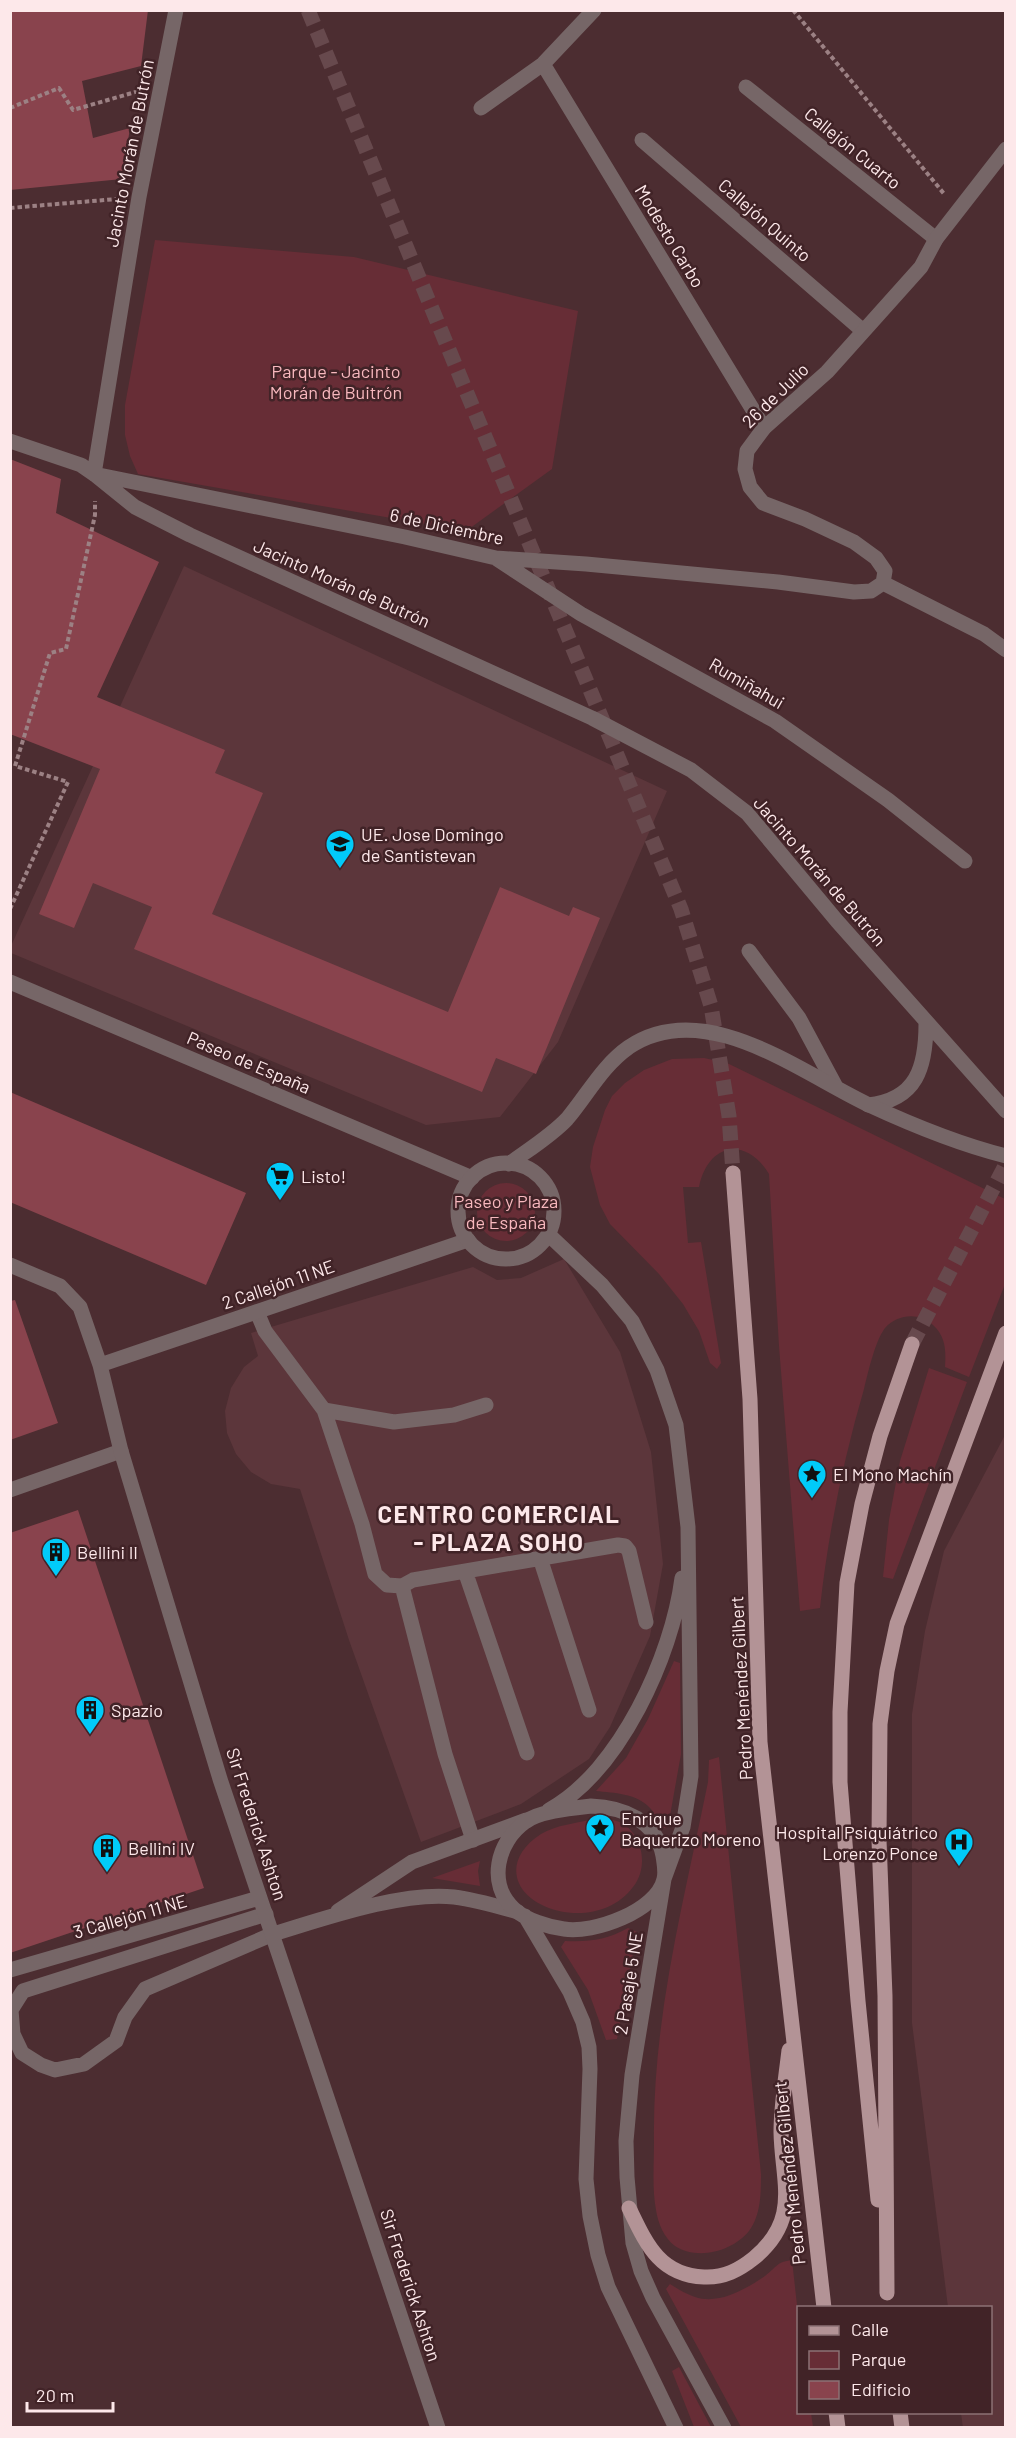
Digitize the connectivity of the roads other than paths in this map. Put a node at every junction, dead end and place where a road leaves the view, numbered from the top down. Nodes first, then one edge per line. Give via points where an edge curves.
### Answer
1 (176, 10) edge
2 (594, 10) edge
3 (543, 64) junction
4 (746, 87) dead end
5 (482, 108) dead end
6 (642, 140) dead end
7 (1005, 149) edge
8 (936, 239) junction
9 (862, 330) junction
10 (764, 428) junction
11 (10, 441) edge
12 (94, 474) junction
13 (496, 558) junction
14 (883, 584) junction
15 (1005, 650) edge
16 (965, 861) dead end
17 (749, 951) dead end
18 (10, 982) edge
19 (926, 1023) junction
20 (835, 1085) junction
21 (868, 1105) junction
22 (1005, 1111) edge
23 (1005, 1156) edge
24 (509, 1164) junction
25 (733, 1173) tunnel mouth
26 (472, 1178) junction
27 (549, 1235) junction
28 (468, 1240) junction
29 (10, 1265) edge
30 (257, 1312) junction
31 (1005, 1333) edge
32 (912, 1344) tunnel mouth
33 (100, 1365) junction
34 (486, 1405) dead end
35 (324, 1410) junction
36 (121, 1451) junction
37 (10, 1490) edge
38 (688, 1527) junction
39 (540, 1558) junction
40 (465, 1572) junction
41 (402, 1586) junction
42 (646, 1622) dead end
43 (589, 1710) dead end
44 (527, 1753) dead end
45 (533, 1818) junction
46 (472, 1840) junction
47 (664, 1879) junction
48 (259, 1899) junction
49 (266, 1914) junction
50 (521, 1914) junction
51 (330, 1917) junction
52 (273, 1934) junction
53 (10, 1970) edge
54 (792, 2017) junction
55 (629, 2208) junction
56 (888, 2300) edge
57 (824, 2306) edge
58 (438, 2427) edge
59 (676, 2427) edge
60 (724, 2427) edge

1 - 12 street, Jacinto Morán de Butrón via 139,197
2 - 3 street
3 - 5 street
3 - 10 street, Modesto Carbo
4 - 8 street, Callejón Cuarto
6 - 9 street, Callejón Quinto
7 - 8 street, 26 de Julio
8 - 9 street, 26 de Julio via 921,267
9 - 10 street, 26 de Julio via 826,372
10 - 14 street, 26 de Julio via 747,451 745,469 750,487 763,503 861,547 885,571
11 - 12 street, 6 de Diciembre via 81,465
12 - 13 street, 6 de Diciembre
12 - 19 street, Jacinto Morán de Butrón via 135,507 190,535 592,718 691,770 747,813
13 - 14 street, 6 de Diciembre via 854,592 871,591
13 - 16 street, Rumiñahui via 581,614 775,720 888,800
14 - 15 street via 984,634
17 - 20 street via 799,1018
18 - 26 street, Paseo de España
19 - 21 street via 923,1058 911,1087 899,1097
19 - 22 street, Jacinto Morán de Butrón
20 - 21 street
20 - 24 street via 720,1033 688,1029 658,1034 631,1046 608,1063 566,1119
21 - 23 street
24 - 26 street via 496,1165
24 - 27 street via 525,1167 549,1189 554,1220
25 - 54 main road, Pedro Menéndez Gilbert via 750,1399 760,1742
26 - 28 street via 464,1189 459,1215
27 - 28 street via 525,1256 510,1259 494,1258
27 - 38 street, 2 Pasaje 5 NE via 632,1320 657,1370 676,1425
28 - 30 street, 2 Callejón 11 NE
29 - 33 street, Sir Frederick Ashton via 60,1286 80,1307
30 - 33 street, 2 Callejón 11 NE
30 - 35 street via 265,1331
31 - 56 main road via 897,1624 881,1713 879,1840
32 - 56 main road via 880,1436 862,1504 847,1582 840,1712 840,1782
33 - 36 street, Sir Frederick Ashton
34 - 35 street via 454,1415 394,1422
35 - 41 street via 375,1574 387,1585
36 - 37 street
36 - 48 street, Sir Frederick Ashton
38 - 45 street, 2 Pasaje 5 NE via 672,1627 634,1716 609,1756 588,1779 560,1804
38 - 47 street, 2 Pasaje 5 NE via 691,1776 683,1827
39 - 40 street
39 - 42 street via 625,1546
39 - 43 street
40 - 41 street via 413,1580
40 - 44 street
41 - 46 street
45 - 46 street
45 - 47 street via 591,1806 608,1806 635,1816 648,1826 662,1851
45 - 50 street via 507,1840 499,1863 498,1881 504,1896
46 - 51 street via 411,1862
47 - 50 street via 655,1895 640,1908 618,1920 587,1929 566,1930
47 - 55 street, 2 Pasaje 5 NE via 632,2075 626,2141
48 - 49 street, Sir Frederick Ashton
48 - 53 street, 3 Callejón 11 NE
49 - 52 street, Sir Frederick Ashton
49 - 52 street via 23,1991 11,2010 13,2034 22,2053 40,2065 55,2070 84,2064 116,2041 125,2017 145,1989
50 - 51 street via 453,1897 419,1897
50 - 59 street, 2 Pasaje 5 NE via 570,1992 583,2022 590,2069 586,2179 598,2255 608,2287
51 - 52 street
52 - 58 street, Sir Frederick Ashton
54 - 55 main road via 781,2132 786,2195 774,2238 744,2266 726,2276 691,2276 660,2260 648,2248
54 - 57 main road, Pedro Menéndez Gilbert
55 - 60 street, 2 Pasaje 5 NE via 641,2271

